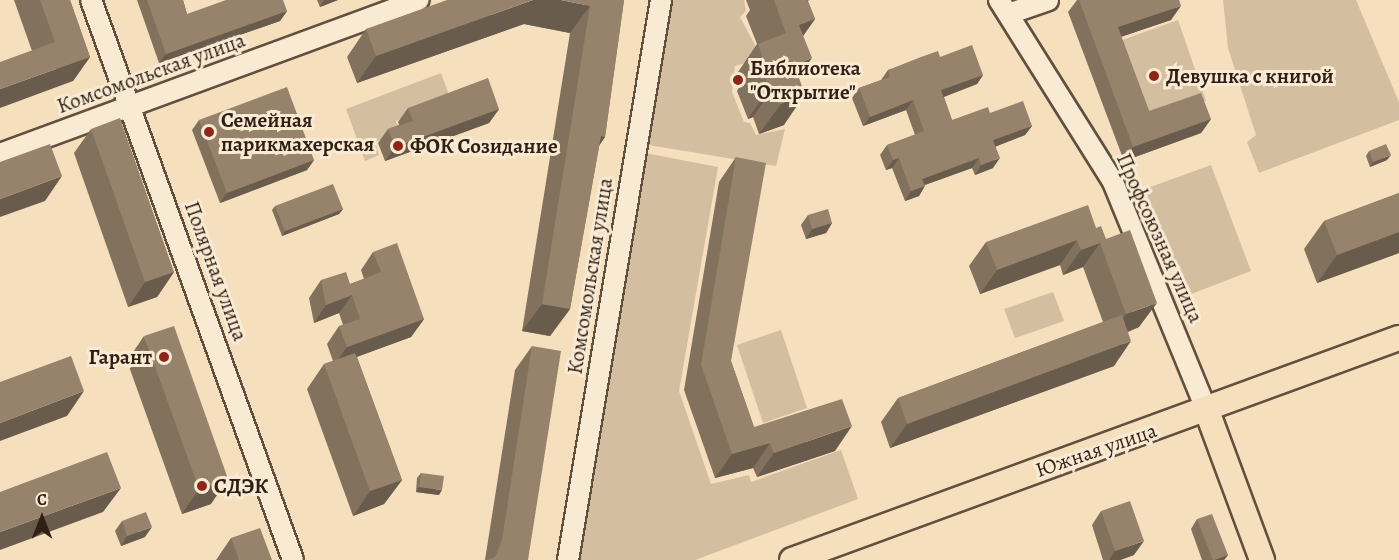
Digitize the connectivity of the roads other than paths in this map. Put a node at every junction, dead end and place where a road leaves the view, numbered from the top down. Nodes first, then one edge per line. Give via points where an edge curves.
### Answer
1 (91, 0) edge
2 (419, 0) edge
3 (661, 0) edge
4 (1048, 0) edge
5 (1007, 6) edge
6 (130, 106) junction
7 (0, 154) edge
8 (1399, 338) edge
9 (1207, 411) junction
10 (293, 560) edge
11 (568, 560) edge
12 (792, 560) edge
13 (1262, 560) edge

1 - 6 street, Полярная улица
2 - 6 street, Комсомольская улица
3 - 11 street, Комсомольская улица
4 - 5 street
5 - 9 street, Профсоюзная улица via 1113,182
6 - 7 street, Комсомольская улица
6 - 10 street, Полярная улица
8 - 9 main road, Южная улица
9 - 12 main road, Южная улица
9 - 13 main road

